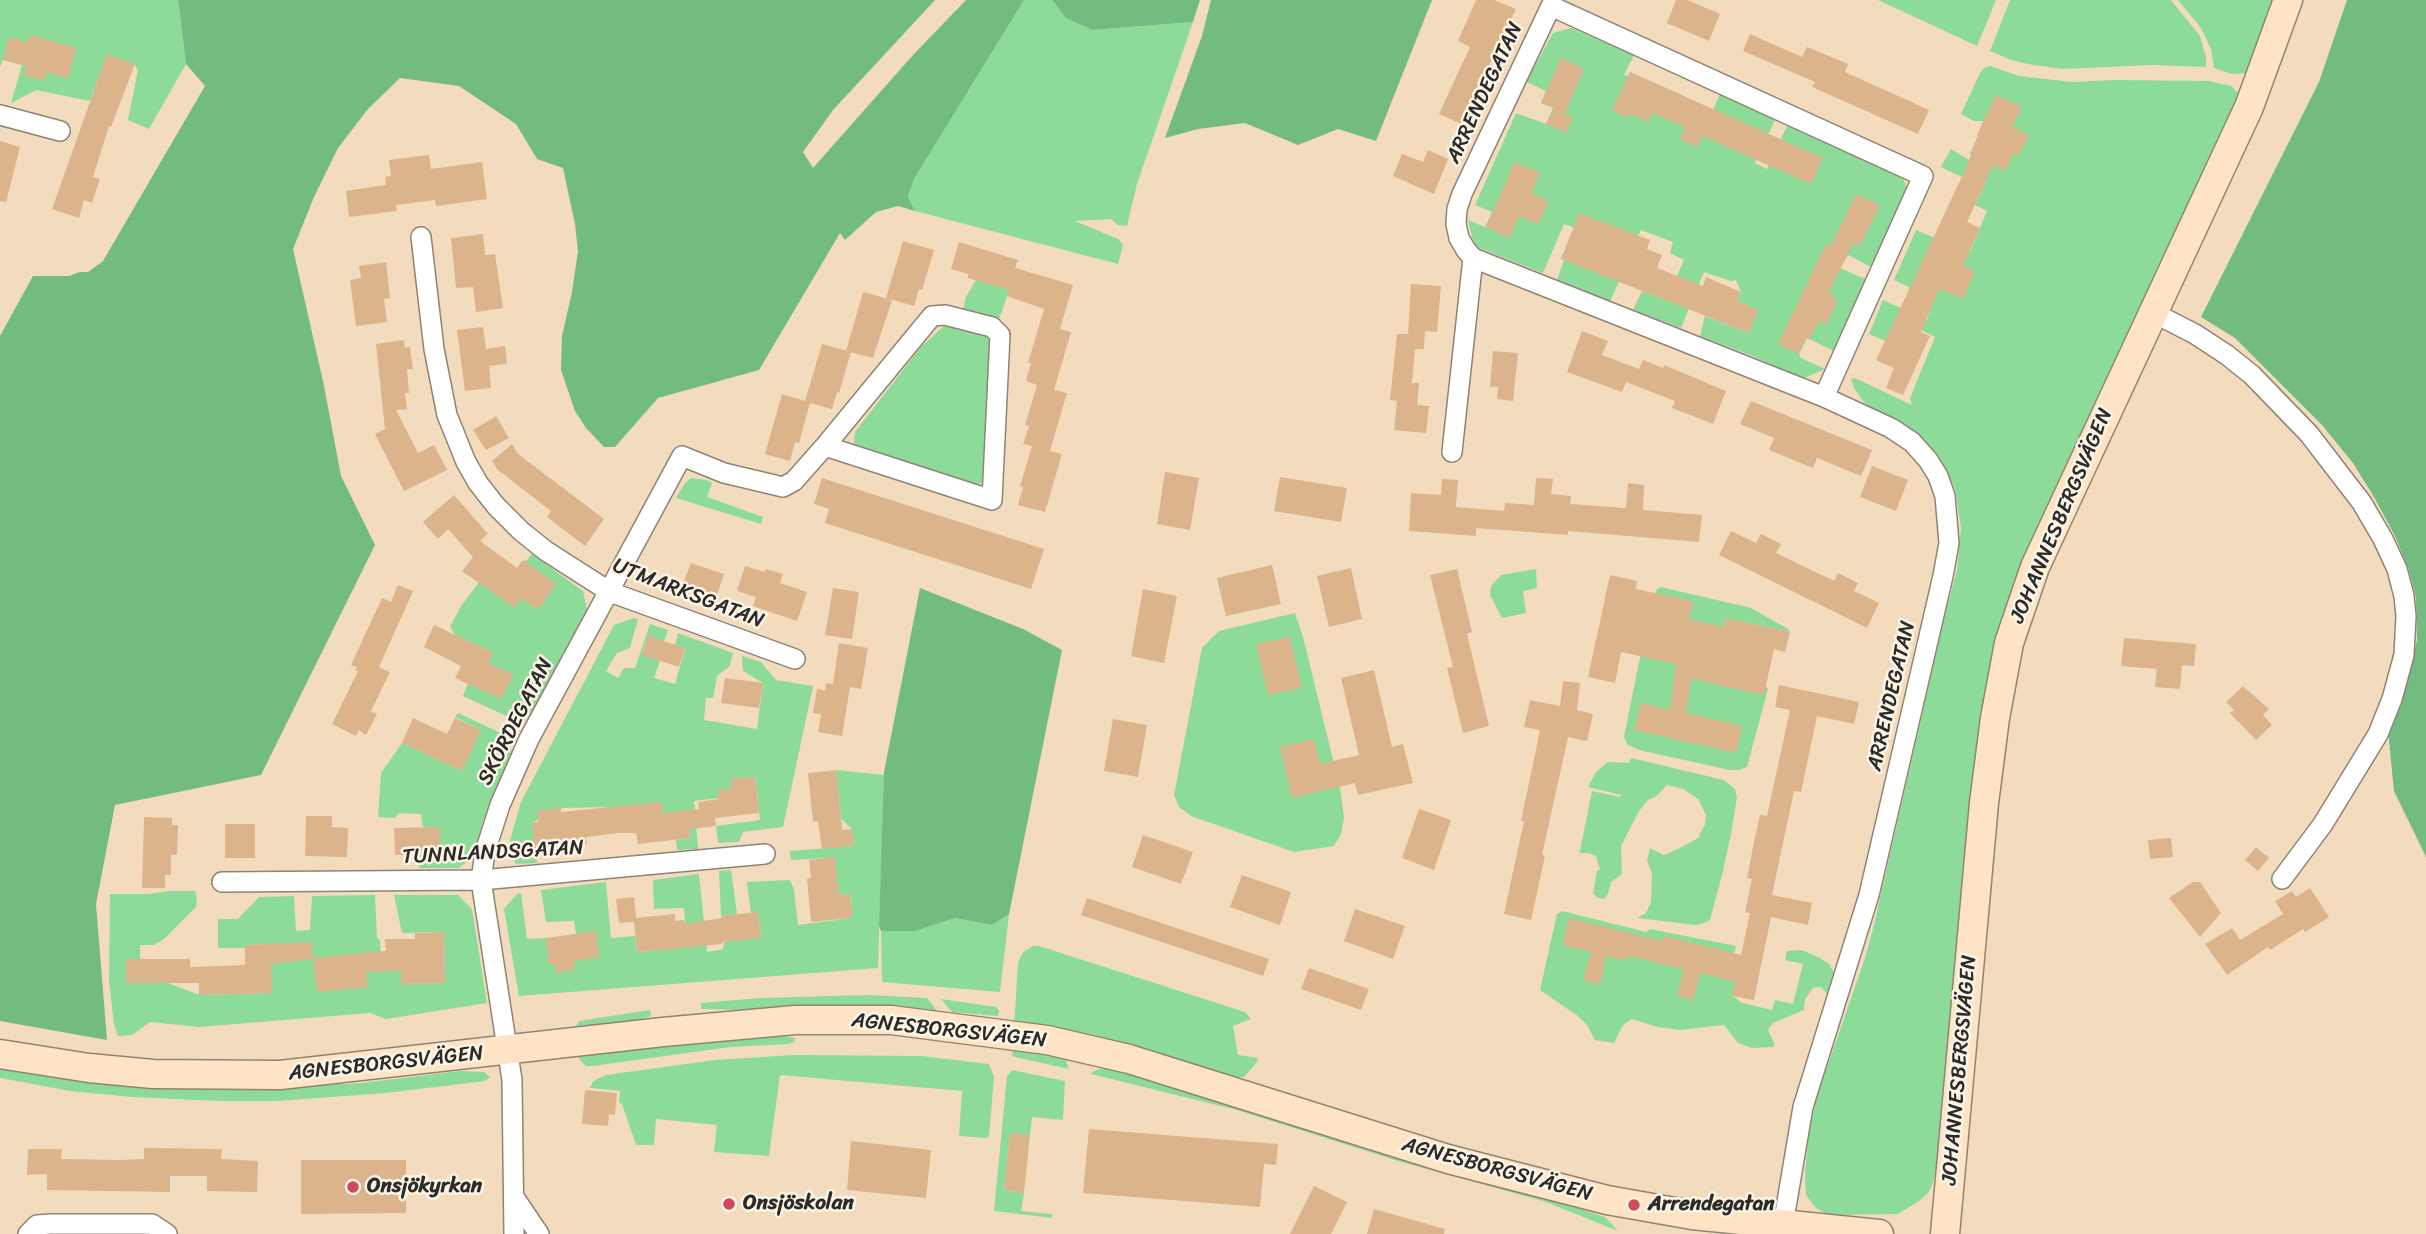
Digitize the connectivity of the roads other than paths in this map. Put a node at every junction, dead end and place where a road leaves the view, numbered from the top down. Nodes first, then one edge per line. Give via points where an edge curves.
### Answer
1 (2288, 0) edge
2 (0, 115) edge
3 (60, 131) dead end
4 (421, 237) dead end
5 (1473, 258) junction
6 (2152, 312) junction
7 (1824, 397) junction
8 (825, 446) junction
9 (1452, 452) dead end
10 (610, 592) junction
11 (795, 659) dead end
12 (765, 855) dead end
13 (2283, 879) dead end
14 (481, 880) junction
15 (222, 882) dead end
16 (507, 1051) junction
17 (0, 1054) edge
18 (514, 1196) junction
19 (1783, 1225) junction
20 (27, 1234) edge
21 (167, 1234) edge
22 (514, 1234) edge
23 (539, 1234) edge
24 (1879, 1234) edge
25 (1945, 1234) edge

1 - 6 street, JOHANNESBERGSVÄGEN via 2249,107
2 - 3 street
4 - 10 street, UTMARKSGATAN via 440,383 466,462 478,483 521,531
5 - 7 street, ARRENDEGATAN
5 - 7 street, ARRENDEGATAN via 1459,238 1457,209 1551,6 1923,176
5 - 9 street
6 - 13 street via 2227,355 2309,433 2383,539 2404,596 2404,655 2378,734
6 - 25 street, JOHANNESBERGSVÄGEN via 2035,567 2009,643 1984,803
7 - 19 street, ARRENDEGATAN via 1891,428 1928,460 1945,496 1949,542 1869,895 1803,1107
8 - 8 street via 932,316 945,314 992,327 1000,335 992,500
8 - 10 street, SKÖRDEGATAN via 783,487 724,473 682,456
10 - 11 street, UTMARKSGATAN
10 - 14 street, SKÖRDEGATAN via 508,785 492,827
12 - 14 street, TUNNLANDSGATAN
14 - 15 street, TUNNLANDSGATAN
14 - 16 street, SKÖRDEGATAN
16 - 17 street, AGNESBORGSVÄGEN via 280,1075 217,1076 89,1068
16 - 18 street, SKÖRDEGATAN via 512,1080
16 - 19 street, AGNESBORGSVÄGEN via 795,1020 891,1020 1003,1033 1129,1059 1448,1159 1572,1192 1692,1215
18 - 22 street, SKÖRDEGATAN
18 - 23 street
19 - 24 street, AGNESBORGSVÄGEN
20 - 21 street via 37,1225 51,1224 152,1224

